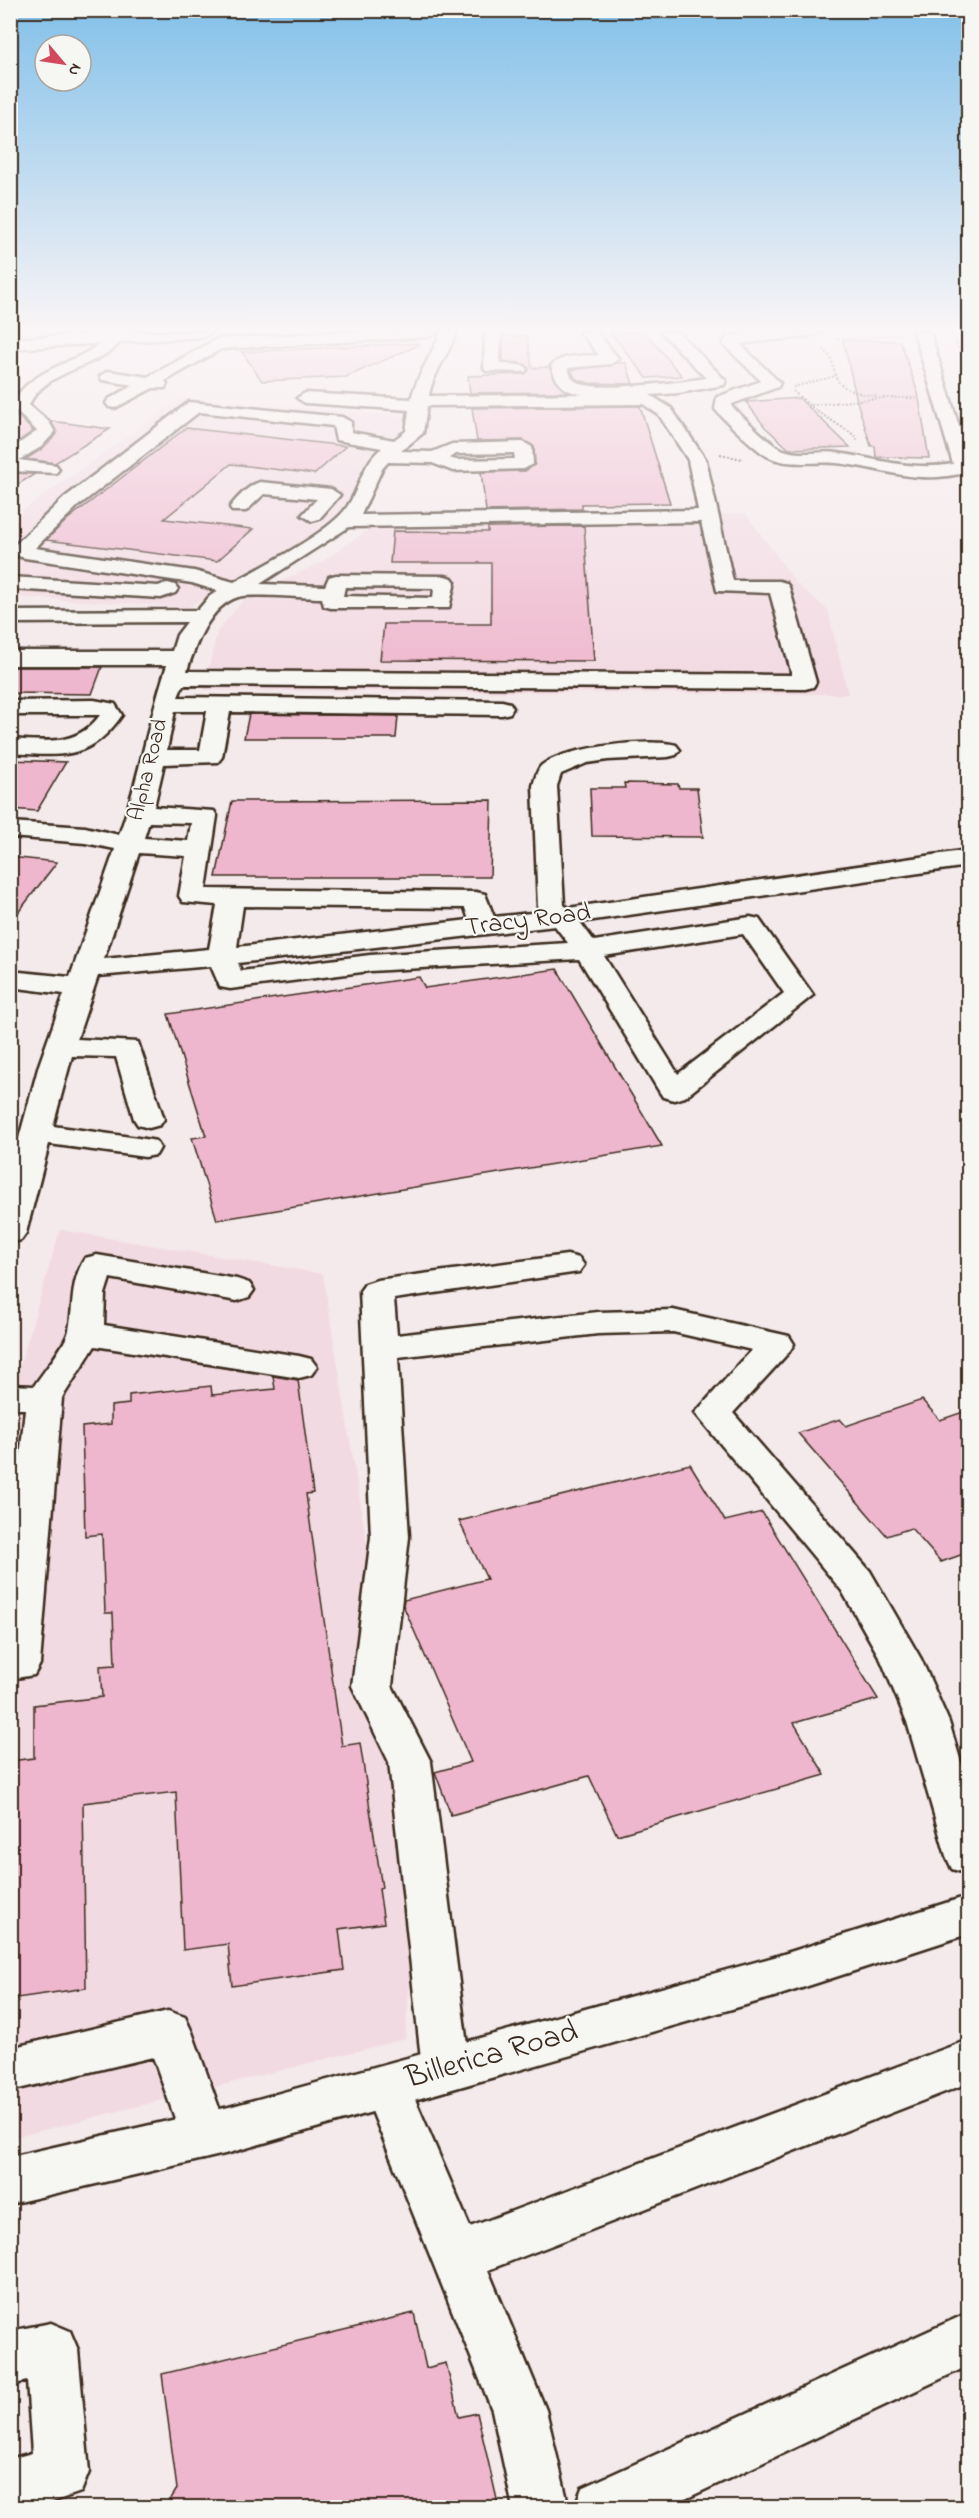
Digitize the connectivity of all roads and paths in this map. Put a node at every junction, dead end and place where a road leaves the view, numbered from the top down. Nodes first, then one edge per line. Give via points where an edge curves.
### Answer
1 (24, 450) edge
2 (139, 450) edge
3 (386, 450) edge
4 (690, 450) edge
5 (770, 450) edge
6 (957, 450) edge
7 (391, 451) junction
8 (10, 458) edge
9 (435, 458) dead end
10 (10, 465) edge
11 (50, 469) dead end
12 (260, 509) dead end
13 (291, 512) dead end
14 (312, 515) junction
15 (711, 516) junction
16 (346, 520) junction
17 (25, 552) junction
18 (10, 573) edge
19 (194, 577) junction
20 (10, 583) edge
21 (238, 590) junction
22 (334, 592) junction
23 (202, 616) junction
24 (10, 617) edge
25 (10, 658) edge
26 (177, 668) junction
27 (165, 704) junction
28 (220, 705) junction
29 (10, 708) edge
30 (502, 708) dead end
31 (10, 724) edge
32 (102, 730) junction
33 (145, 741) junction
34 (10, 746) edge
35 (668, 750) dead end
36 (140, 813) junction
37 (10, 829) edge
38 (129, 845) junction
39 (199, 849) junction
40 (969, 858) edge
41 (231, 898) junction
42 (562, 917) junction
43 (484, 927) junction
44 (587, 950) junction
45 (366, 952) junction
46 (222, 956) junction
47 (83, 978) junction
48 (10, 979) edge
49 (60, 1047) junction
50 (36, 1133) junction
51 (10, 1233) edge
52 (567, 1265) dead end
53 (237, 1290) dead end
54 (86, 1333) junction
55 (380, 1348) junction
56 (299, 1367) dead end
57 (27, 1397) edge
58 (10, 1665) edge
59 (965, 1829) edge
60 (969, 1915) edge
61 (969, 2061) edge
62 (446, 2069) junction
63 (10, 2070) edge
64 (386, 2086) junction
65 (204, 2136) junction
66 (10, 2181) edge
67 (457, 2257) junction
68 (969, 2338) edge
69 (10, 2358) edge
70 (10, 2487) edge
71 (541, 2508) edge
72 (602, 2508) edge

1 - 8 street
2 - 17 street via 71,502 27,544
3 - 7 street
4 - 15 street via 697,460
5 - 6 street via 796,458 836,458 899,471 932,473 963,468
7 - 9 street
7 - 16 street, Alpha Road via 373,468
10 - 11 street
12 - 14 street via 240,507 260,488 331,495
13 - 14 street
14 - 16 street
15 - 16 street
15 - 26 street via 724,587 779,587 805,682
16 - 21 street, Alpha Road
17 - 18 street
17 - 19 street
19 - 20 street via 161,592
19 - 21 street
21 - 22 street
21 - 23 street, Alpha Road via 216,600
22 - 22 street via 336,581 445,582 442,604 331,602
23 - 24 street
23 - 26 street, Alpha Road via 188,635
25 - 26 street
26 - 27 street, Alpha Road
27 - 28 street
27 - 33 street, Alpha Road
28 - 30 street
28 - 33 street via 210,757
29 - 32 street via 107,710 111,715
31 - 32 street
32 - 33 street
32 - 34 street via 69,749
33 - 36 street, Alpha Road
35 - 42 street via 611,750 550,770 545,786 551,908
36 - 38 street, Alpha Road
36 - 39 street via 205,816
37 - 38 street via 85,835
38 - 39 street
38 - 47 street, Alpha Road
39 - 41 street via 192,896
40 - 42 street, Tracy Road
41 - 43 street via 476,900
41 - 46 street
42 - 43 street, Tracy Road
42 - 44 street
43 - 45 street, Tracy Road
44 - 44 street via 750,925 799,995 674,1091
44 - 45 street
45 - 46 street via 230,981
46 - 47 street
47 - 48 street
47 - 49 street, Alpha Road
49 - 50 street, Alpha Road
49 - 50 street via 128,1048 147,1134
50 - 51 street, Alpha Road
52 - 55 street via 377,1291
53 - 54 street via 97,1265 88,1294
54 - 56 street
54 - 57 street
55 - 59 street via 598,1323 673,1321 777,1344 713,1413 856,1581 901,1659 928,1722
55 - 62 street via 390,1537 372,1686 410,1762
57 - 58 street via 20,1664
60 - 62 street, Billerica Road via 774,1977
61 - 67 street
62 - 64 street, Billerica Road
63 - 65 street via 168,2032
64 - 65 street, Billerica Road
64 - 67 street
65 - 66 street, Billerica Road
67 - 71 street via 519,2410
68 - 72 street
69 - 70 street via 51,2350 61,2472

